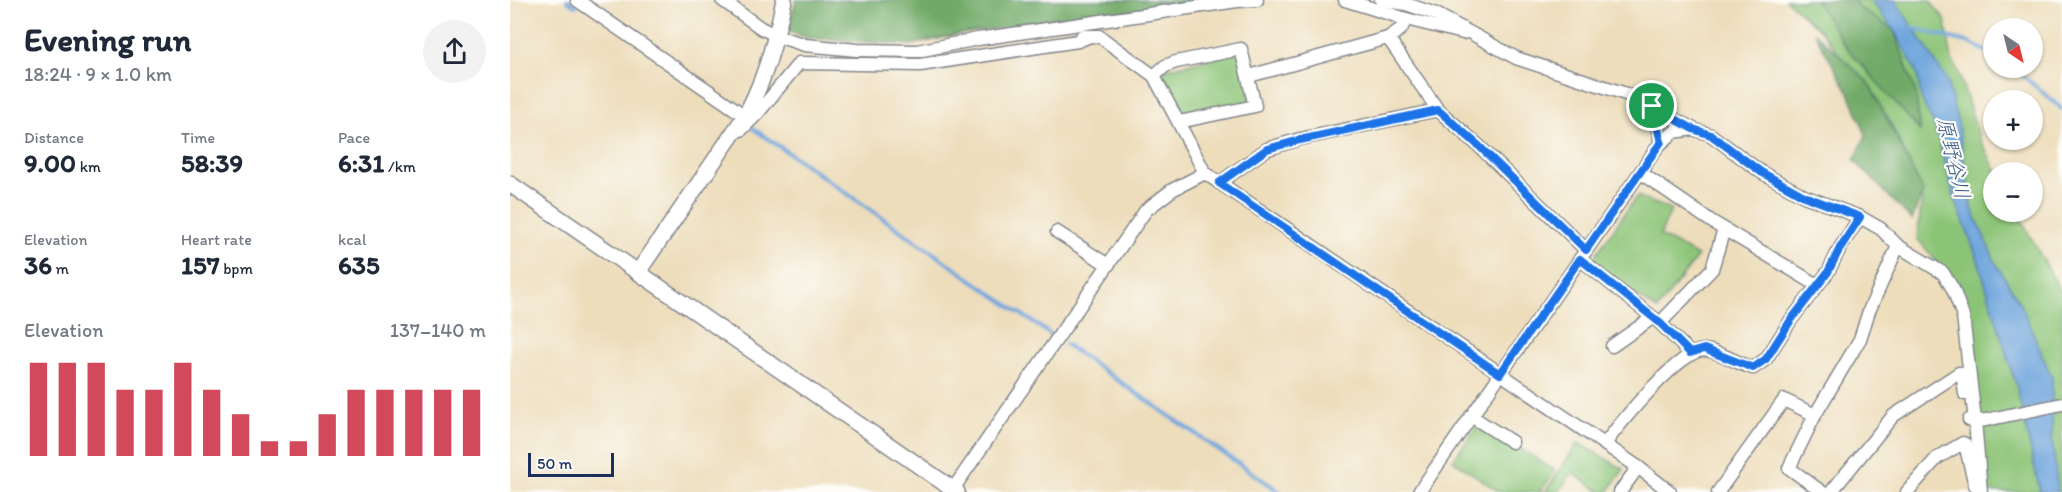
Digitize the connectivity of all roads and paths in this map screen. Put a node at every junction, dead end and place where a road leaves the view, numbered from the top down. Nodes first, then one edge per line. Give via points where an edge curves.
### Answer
1 (577, 0) edge
2 (722, 0) edge
3 (784, 0) edge
4 (1257, 0) edge
5 (1345, 0) edge
6 (1381, 0) edge
7 (1406, 20) junction
8 (777, 33) junction
9 (1090, 36) junction
10 (1479, 37) junction
11 (1388, 38) junction
12 (961, 43) junction
13 (1155, 76) junction
14 (1249, 76) junction
15 (1652, 106) junction
16 (1438, 110) junction
17 (745, 116) junction
18 (1179, 122) junction
19 (1693, 129) junction
20 (734, 133) junction
21 (1661, 142) junction
22 (1205, 173) junction
23 (1641, 173) junction
24 (1219, 183) junction
25 (510, 184) edge
26 (1860, 217) junction
27 (1724, 229) junction
28 (1058, 232) dead end
29 (1898, 246) junction
30 (1583, 254) junction
31 (1108, 265) junction
32 (638, 272) junction
33 (1816, 285) junction
34 (1656, 320) junction
35 (1612, 346) dead end
36 (1690, 353) junction
37 (1500, 374) junction
38 (2062, 404) edge
39 (1815, 415) junction
40 (1471, 416) junction
41 (1981, 421) junction
42 (1512, 442) dead end
43 (1605, 444) junction
44 (1638, 467) junction
45 (954, 491) edge
46 (1419, 492) edge
47 (1620, 492) edge
48 (1670, 492) edge
49 (1718, 492) edge
50 (1822, 492) edge
51 (1831, 492) edge
52 (1907, 492) edge
53 (1976, 492) edge
54 (1981, 492) edge

1 - 17 street
2 - 8 street
3 - 8 street
4 - 12 street
5 - 7 street
6 - 10 street via 1436,14
7 - 10 street
7 - 11 street
8 - 12 street via 805,45 857,50 917,51
8 - 17 street
9 - 12 street via 1006,44
9 - 13 street via 1099,36
9 - 20 street via 920,65 799,63 758,113
10 - 15 street via 1516,58
11 - 14 street
11 - 16 street
13 - 14 street via 1176,62 1241,49
13 - 18 street
14 - 18 street via 1254,106
15 - 19 street
15 - 21 street
16 - 24 street via 1267,149
16 - 30 street via 1479,146
17 - 20 street
18 - 22 street
19 - 21 street via 1674,132
19 - 26 street via 1711,135 1761,172 1804,196
20 - 32 street
21 - 23 street
22 - 24 street
22 - 31 street via 1172,190 1146,210
23 - 27 street
23 - 30 street
24 - 37 street
25 - 32 street
26 - 29 street
26 - 33 street via 1828,272
27 - 33 street
27 - 34 street via 1712,269
28 - 31 street
29 - 39 street via 1860,339
29 - 41 street via 1943,273 1953,289 1963,316
30 - 34 street
30 - 37 street
31 - 45 street
32 - 45 street
33 - 36 street via 1766,359 1753,368 1704,349
34 - 35 street
34 - 36 street
36 - 43 street via 1637,404
37 - 40 street
37 - 43 street
38 - 41 street
39 - 49 street via 1784,400
39 - 50 street via 1789,468
40 - 42 street
40 - 46 street
41 - 51 street via 1969,420 1959,374 1893,416
41 - 54 street
43 - 44 street
44 - 47 street
44 - 48 street
52 - 53 street via 1937,458 1963,443

